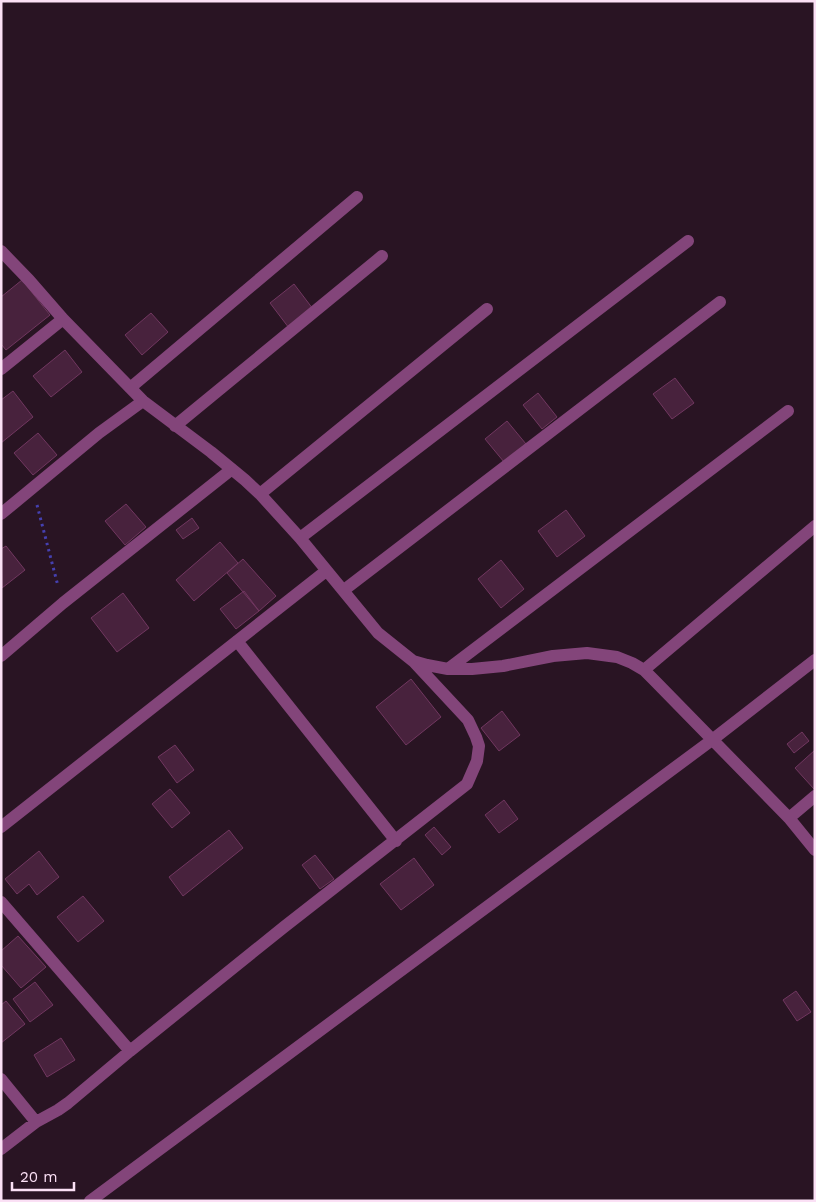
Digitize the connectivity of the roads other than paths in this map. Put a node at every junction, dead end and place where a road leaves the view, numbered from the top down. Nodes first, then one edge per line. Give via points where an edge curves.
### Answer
1 (357, 196) dead end
2 (688, 241) dead end
3 (1, 251) edge
4 (382, 256) dead end
5 (720, 302) dead end
6 (487, 308) dead end
7 (63, 319) junction
8 (1, 370) edge
9 (130, 388) junction
10 (143, 401) junction
11 (788, 411) dead end
12 (175, 426) junction
13 (232, 469) junction
14 (260, 494) junction
15 (1, 514) edge
16 (815, 526) edge
17 (300, 538) junction
18 (326, 570) junction
19 (344, 590) junction
20 (237, 641) junction
21 (1, 656) edge
22 (413, 660) junction
23 (815, 660) edge
24 (448, 668) junction
25 (644, 670) junction
26 (712, 740) junction
27 (815, 796) edge
28 (789, 818) junction
29 (1, 827) edge
30 (396, 841) junction
31 (815, 850) edge
32 (1, 902) edge
33 (130, 1051) junction
34 (1, 1079) edge
35 (36, 1122) junction
36 (1, 1149) edge
37 (90, 1201) edge

1 - 9 street
2 - 17 street
3 - 7 street
4 - 12 street
5 - 19 street
6 - 14 street
7 - 8 street
7 - 9 street
9 - 10 street
10 - 12 street
10 - 15 street
11 - 24 street
12 - 13 street
13 - 14 street
13 - 21 street
14 - 17 street
16 - 25 street
17 - 18 street
18 - 19 street
18 - 20 street
19 - 22 street via 378,633
20 - 29 street
20 - 30 street
22 - 24 street
22 - 30 street via 468,720 479,746 478,762 467,784
23 - 26 street
24 - 25 street via 484,668 553,656 587,654 617,657
25 - 26 street
26 - 28 street
26 - 37 street
27 - 28 street
28 - 31 street
30 - 33 street
32 - 33 street
33 - 35 street via 68,1103
34 - 35 street
35 - 36 street

